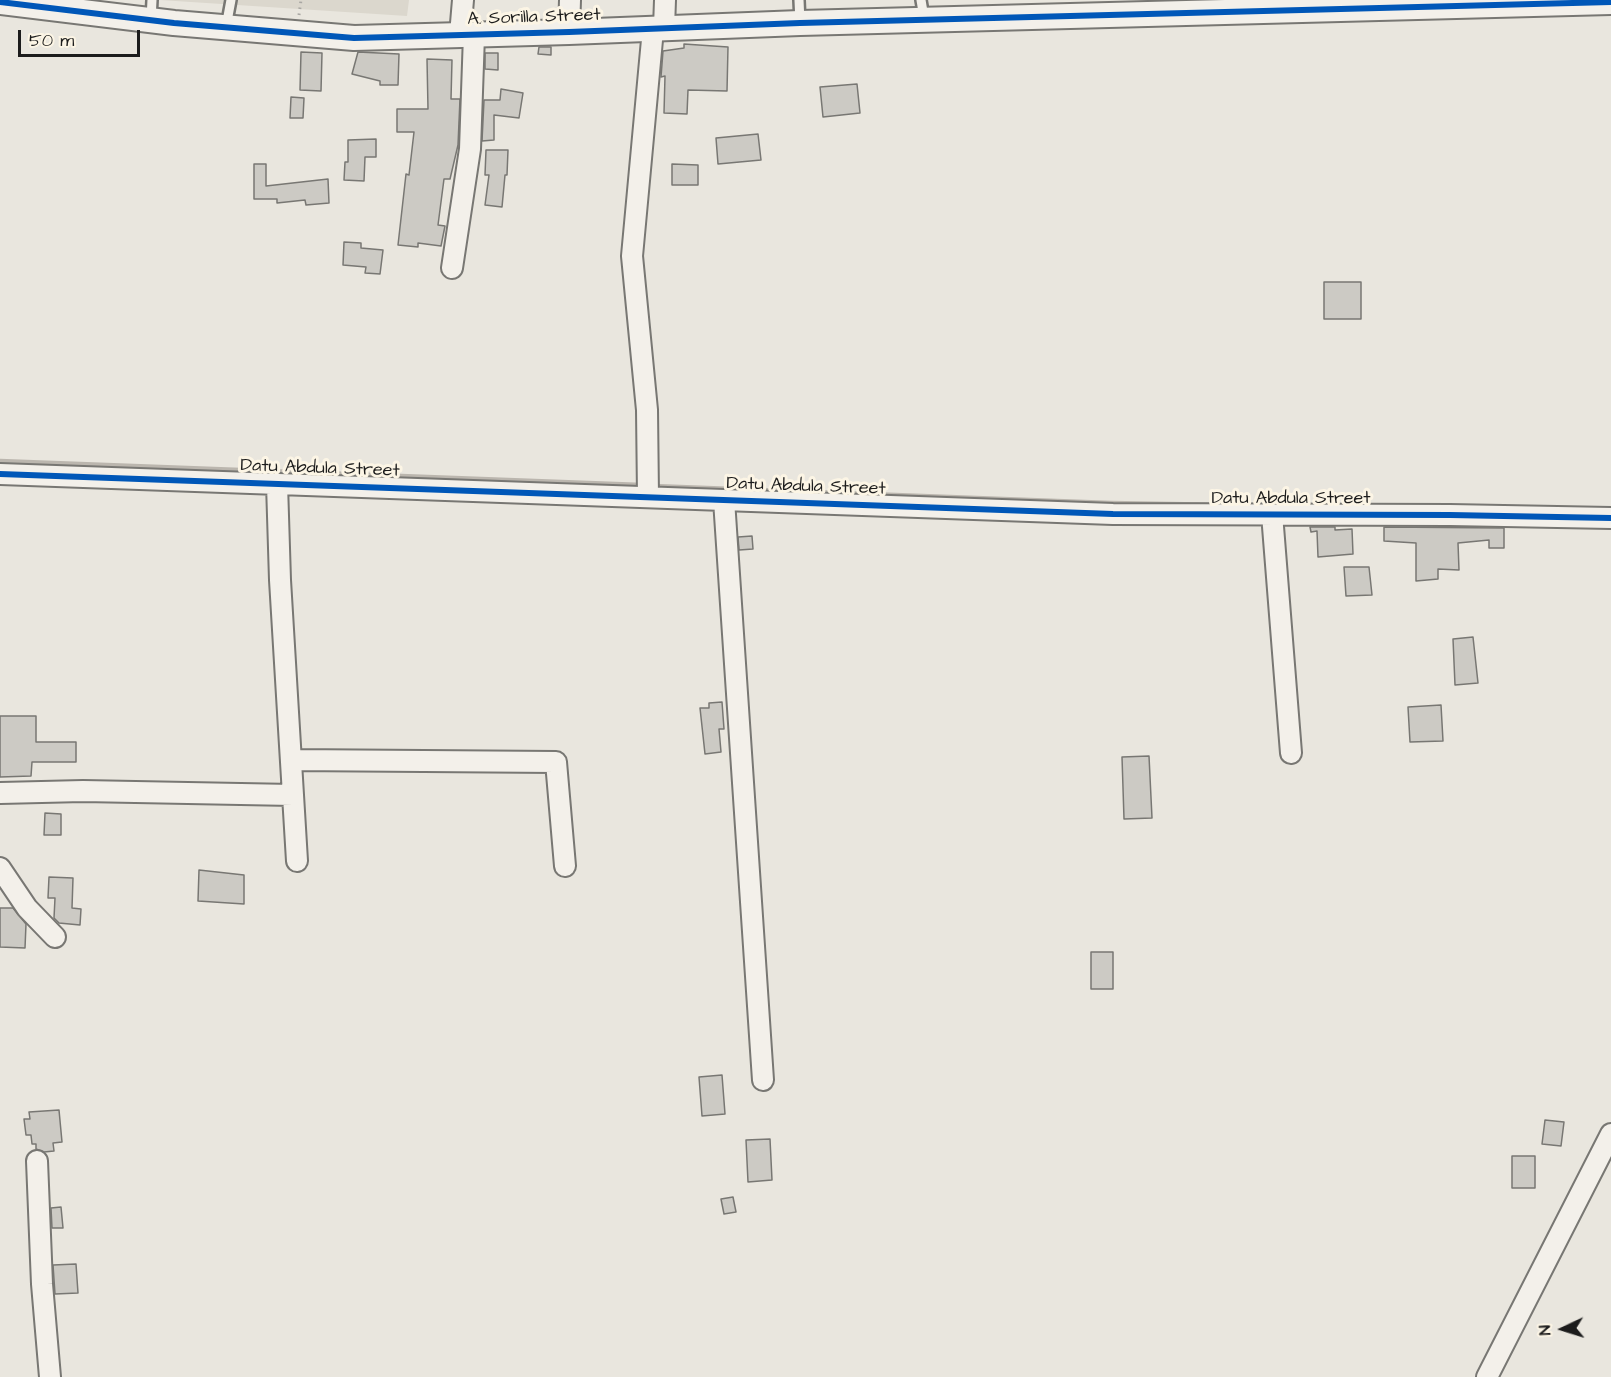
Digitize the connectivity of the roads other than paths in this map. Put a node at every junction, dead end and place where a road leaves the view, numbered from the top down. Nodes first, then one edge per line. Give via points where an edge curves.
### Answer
1 (231, 0) edge
2 (462, 0) edge
3 (570, 0) edge
4 (665, 0) edge
5 (0, 2) edge
6 (1611, 2) edge
7 (63, 5) edge
8 (1139, 7) edge
9 (152, 10) edge
10 (923, 10) edge
11 (800, 11) edge
12 (226, 27) junction
13 (659, 29) junction
14 (569, 32) junction
15 (467, 35) junction
16 (452, 268) dead end
17 (0, 474) edge
18 (277, 484) junction
19 (648, 496) junction
20 (724, 500) junction
21 (1272, 514) junction
22 (1611, 518) edge
23 (1291, 753) dead end
24 (292, 760) junction
25 (0, 793) edge
26 (292, 795) junction
27 (297, 861) dead end
28 (565, 866) dead end
29 (0, 868) edge
30 (55, 937) dead end
31 (763, 1080) dead end
32 (1611, 1134) edge
33 (37, 1161) dead end
34 (50, 1377) edge
35 (1487, 1377) edge

1 - 12 lane
2 - 15 street
3 - 14 street
4 - 13 street
5 - 7 street, A. Sorilla Street
6 - 8 street, A. Sorilla Street
7 - 9 street, A. Sorilla Street
8 - 10 street, A. Sorilla Street
9 - 12 street, A. Sorilla Street
10 - 11 street, A. Sorilla Street
11 - 13 street, A. Sorilla Street
12 - 15 street, A. Sorilla Street via 354,38
13 - 14 street, A. Sorilla Street
13 - 19 street via 632,256 647,410
14 - 15 street, A. Sorilla Street
15 - 16 street via 469,159
17 - 18 street, Datu Abdula Street
18 - 19 street, Datu Abdula Street
18 - 24 street
19 - 20 street, Datu Abdula Street
20 - 21 street, Datu Abdula Street via 1113,514
20 - 31 street
21 - 22 street, Datu Abdula Street
21 - 23 street
24 - 26 street
24 - 28 street via 556,762
25 - 26 street
26 - 27 street
29 - 30 street via 27,908
32 - 35 street
33 - 34 street

